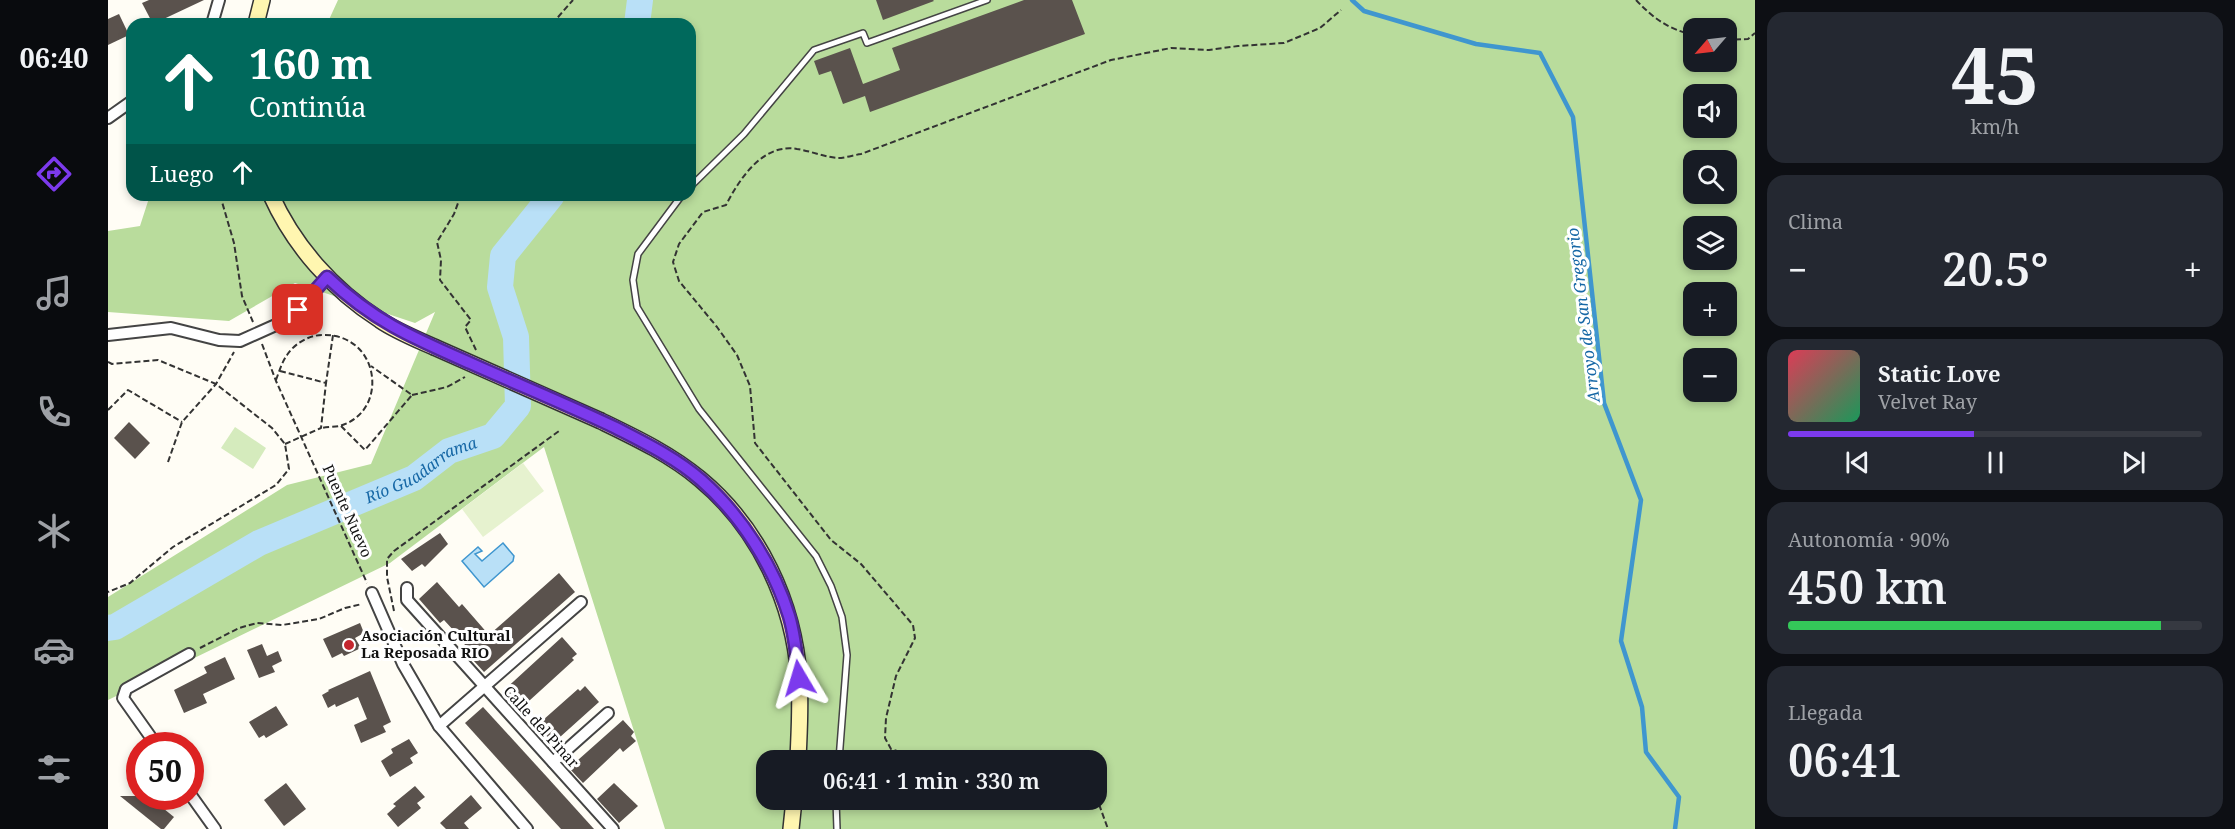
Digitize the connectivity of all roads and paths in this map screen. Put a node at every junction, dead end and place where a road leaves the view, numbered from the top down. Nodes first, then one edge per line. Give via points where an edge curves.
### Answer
1 (219, 0) edge
2 (262, 0) edge
3 (573, 0) edge
4 (987, 0) edge
5 (1636, 0) edge
6 (1341, 10) dead end
7 (214, 18) edge
8 (258, 18) edge
9 (557, 18) edge
10 (1683, 33) edge
11 (1755, 33) edge
12 (1737, 40) edge
13 (126, 105) edge
14 (108, 118) edge
15 (696, 181) edge
16 (222, 201) edge
17 (274, 201) edge
18 (459, 201) edge
19 (678, 201) edge
20 (327, 277) junction
21 (108, 334) edge
22 (258, 334) junction
23 (333, 335) junction
24 (240, 341) junction
25 (476, 351) dead end
26 (108, 362) edge
27 (371, 365) junction
28 (280, 371) junction
29 (466, 376) dead end
30 (276, 381) junction
31 (326, 383) junction
32 (216, 384) junction
33 (411, 395) junction
34 (108, 410) edge
35 (182, 422) junction
36 (340, 426) junction
37 (321, 428) junction
38 (560, 431) dead end
39 (302, 436) junction
40 (285, 444) junction
41 (168, 462) dead end
42 (407, 588) dead end
43 (108, 592) edge
44 (372, 594) joint
45 (581, 602) dead end
46 (376, 605) junction
47 (396, 620) dead end
48 (189, 654) joint
49 (485, 686) junction
50 (608, 713) dead end
51 (439, 726) junction
52 (147, 732) edge
53 (798, 750) edge
54 (840, 750) edge
55 (894, 750) edge
56 (553, 762) junction
57 (201, 810) edge
58 (794, 810) edge
59 (797, 810) edge
60 (836, 810) edge
61 (1101, 810) edge
62 (215, 829) edge
63 (527, 829) edge
64 (613, 829) edge
65 (790, 829) edge
66 (798, 829) edge
67 (837, 829) edge
68 (1108, 829) edge

1 - 7 street
2 - 8 main road
3 - 9 path
4 - 15 lane via 867,43 863,33 814,50 744,134
5 - 10 path via 1651,15
6 - 55 path via 1320,28 1284,43 1209,50 1171,48 1111,60 861,154 839,158 795,148 772,150 735,188 726,205 703,212 679,244 673,262 678,281 737,355 750,386 755,443 831,540 861,564 913,625 915,638 896,676 886,718 885,738
11 - 12 path via 1748,39
13 - 14 street
16 - 22 path, Puente Nuevo via 234,243 242,296
17 - 20 main road via 298,243
18 - 25 path via 437,242 440,280 471,320 465,327
19 - 54 lane via 638,254 633,280 637,307 699,409 816,556 831,586 842,617 847,655
20 - 22 street via 298,310
20 - 53 main road, bridge via 381,321 602,421 662,452 701,479 754,542 781,592 790,618 799,678
21 - 24 street via 171,328
22 - 24 street
22 - 30 path, Puente Nuevo
23 - 27 path via 350,340
23 - 28 path via 315,335 299,342
23 - 31 path
24 - 32 path
26 - 32 path via 158,360
27 - 33 path
27 - 36 path via 373,386 367,403 356,417
28 - 30 path
28 - 31 path
29 - 33 path via 447,387
30 - 39 path, Puente Nuevo
31 - 37 path
32 - 35 path
32 - 40 path via 272,428
33 - 36 path via 365,450
34 - 35 path via 128,390
35 - 41 path
36 - 37 path
37 - 39 path
38 - 47 path via 387,559
39 - 40 path
39 - 44 path, Puente Nuevo
40 - 43 path via 289,469 276,485 172,547 130,583
42 - 49 street, Calle del Pinar via 407,600
44 - 46 street
45 - 49 street
46 - 48 path via 358,604 319,619 282,625 257,623
46 - 51 street via 403,664
48 - 52 street via 126,689 123,698
49 - 51 street
49 - 56 street, Calle del Pinar
50 - 56 street
51 - 63 street
56 - 64 street, Calle del Pinar
57 - 62 street
58 - 65 main road
59 - 66 main road
60 - 67 lane
61 - 68 path

